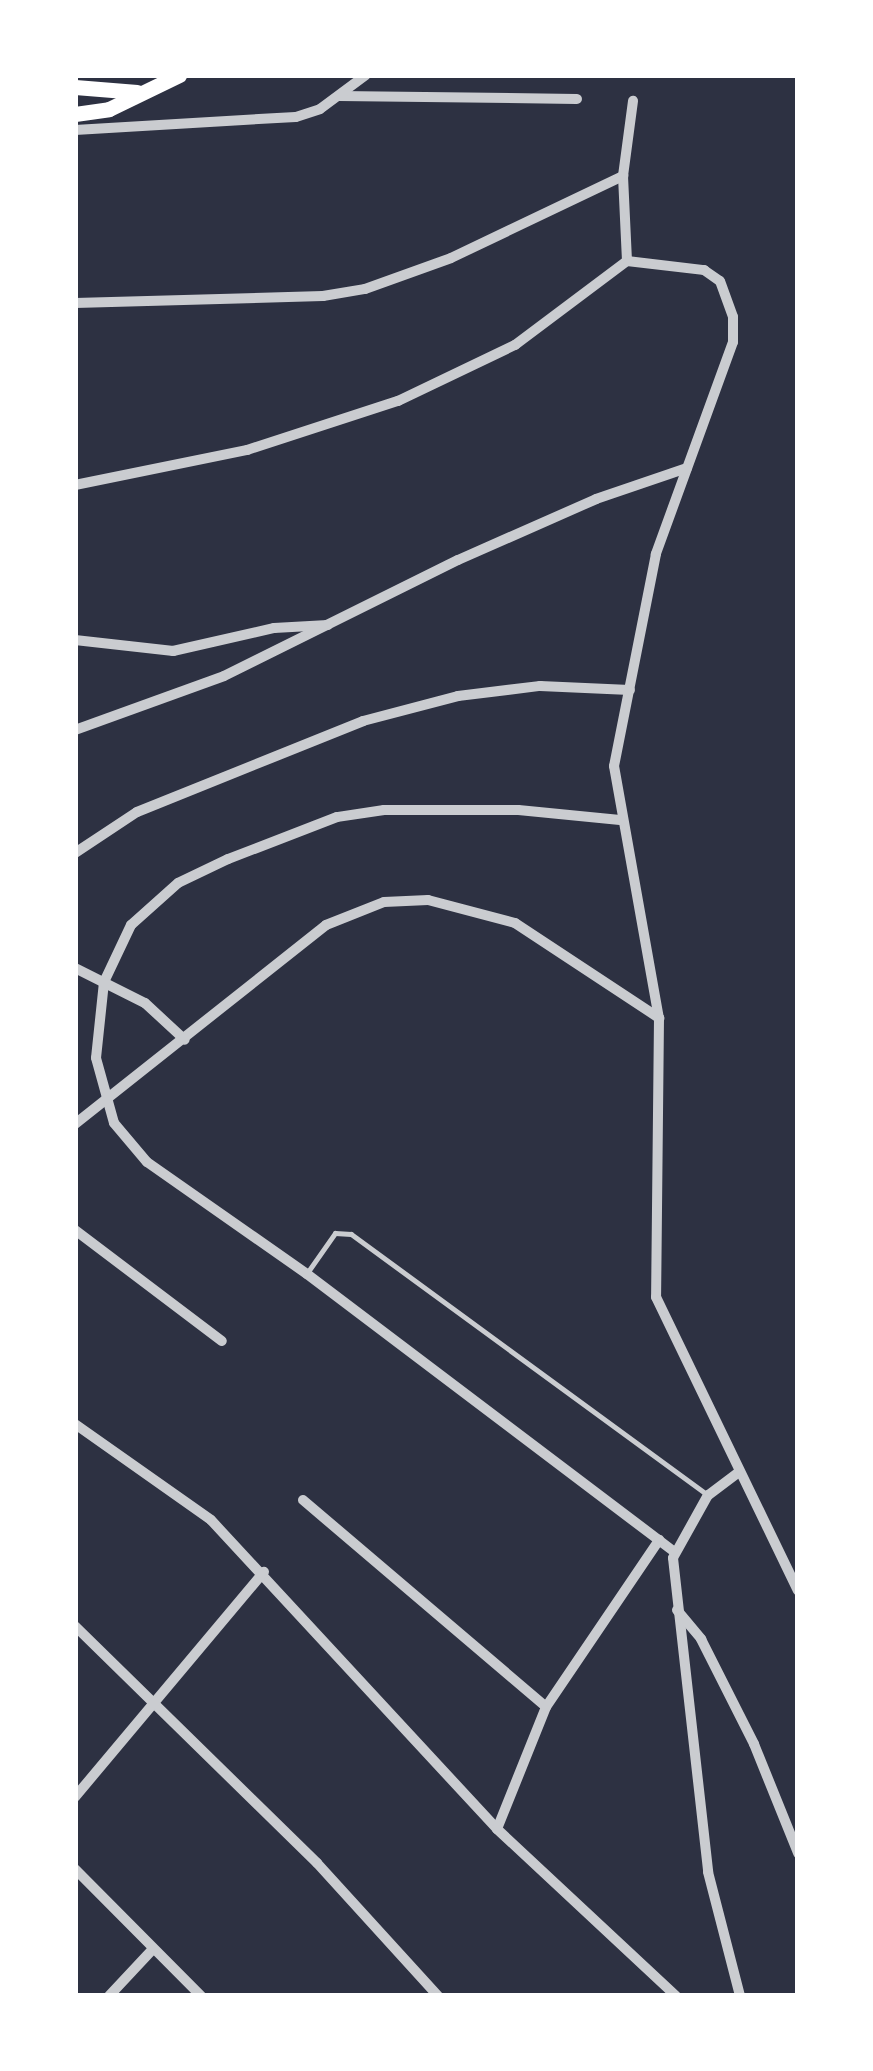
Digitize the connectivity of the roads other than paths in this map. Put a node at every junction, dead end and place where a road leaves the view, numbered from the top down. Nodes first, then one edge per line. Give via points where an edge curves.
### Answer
1 (179, 75) edge
2 (366, 75) edge
3 (75, 87) edge
4 (138, 92) junction
5 (338, 96) junction
6 (577, 99) dead end
7 (633, 101) dead end
8 (75, 114) edge
9 (75, 130) edge
10 (622, 176) junction
11 (627, 261) junction
12 (75, 302) edge
13 (687, 468) junction
14 (75, 485) edge
15 (334, 626) junction
16 (75, 640) edge
17 (630, 690) junction
18 (75, 730) edge
19 (620, 820) junction
20 (75, 853) edge
21 (75, 968) edge
22 (104, 982) junction
23 (659, 1018) junction
24 (184, 1040) junction
25 (105, 1104) junction
26 (75, 1124) edge
27 (75, 1230) edge
28 (307, 1274) junction
29 (222, 1341) dead end
30 (75, 1424) edge
31 (739, 1472) junction
32 (708, 1495) junction
33 (302, 1500) dead end
34 (659, 1540) junction
35 (673, 1551) junction
36 (264, 1572) junction
37 (798, 1591) edge
38 (677, 1610) junction
39 (75, 1626) edge
40 (158, 1705) junction
41 (546, 1707) junction
42 (75, 1797) edge
43 (497, 1828) junction
44 (798, 1853) edge
45 (75, 1869) edge
46 (153, 1949) junction
47 (109, 1996) edge
48 (200, 1996) edge
49 (438, 1996) edge
50 (676, 1996) edge
51 (740, 1996) edge

1 - 4 main road
2 - 5 street
3 - 4 main road
4 - 8 main road via 109,109
5 - 6 street
5 - 9 street via 296,118
7 - 10 street
10 - 11 street
10 - 12 street via 451,258 366,289 324,296
11 - 13 street via 704,270 729,296 732,342
11 - 14 street via 515,345 398,401 262,446
13 - 15 street via 596,498 475,552
13 - 17 street via 656,554
15 - 16 street via 288,626 174,651
15 - 18 street via 224,676
17 - 19 street via 614,766
17 - 20 street via 540,686 458,696 364,721 136,812
19 - 22 street via 458,809 337,817 178,883 131,925
19 - 23 street
21 - 22 street
22 - 24 street via 145,1003
22 - 25 street via 95,1034
23 - 24 street via 514,923 464,906 406,900 326,925
23 - 31 street via 656,1297
24 - 25 street
25 - 26 street
25 - 28 street via 148,1162
27 - 29 street
28 - 32 lane via 335,1233 351,1234
28 - 34 street
30 - 36 street via 211,1520
31 - 32 street
31 - 37 street
32 - 35 street
33 - 41 street
34 - 35 street
34 - 41 street
35 - 38 street
36 - 40 street
36 - 43 street
38 - 44 street via 701,1639 754,1744
38 - 51 street via 708,1872
39 - 40 street
40 - 42 street
40 - 49 street via 317,1863
41 - 43 street
43 - 50 street
45 - 46 street
46 - 47 street
46 - 48 street

